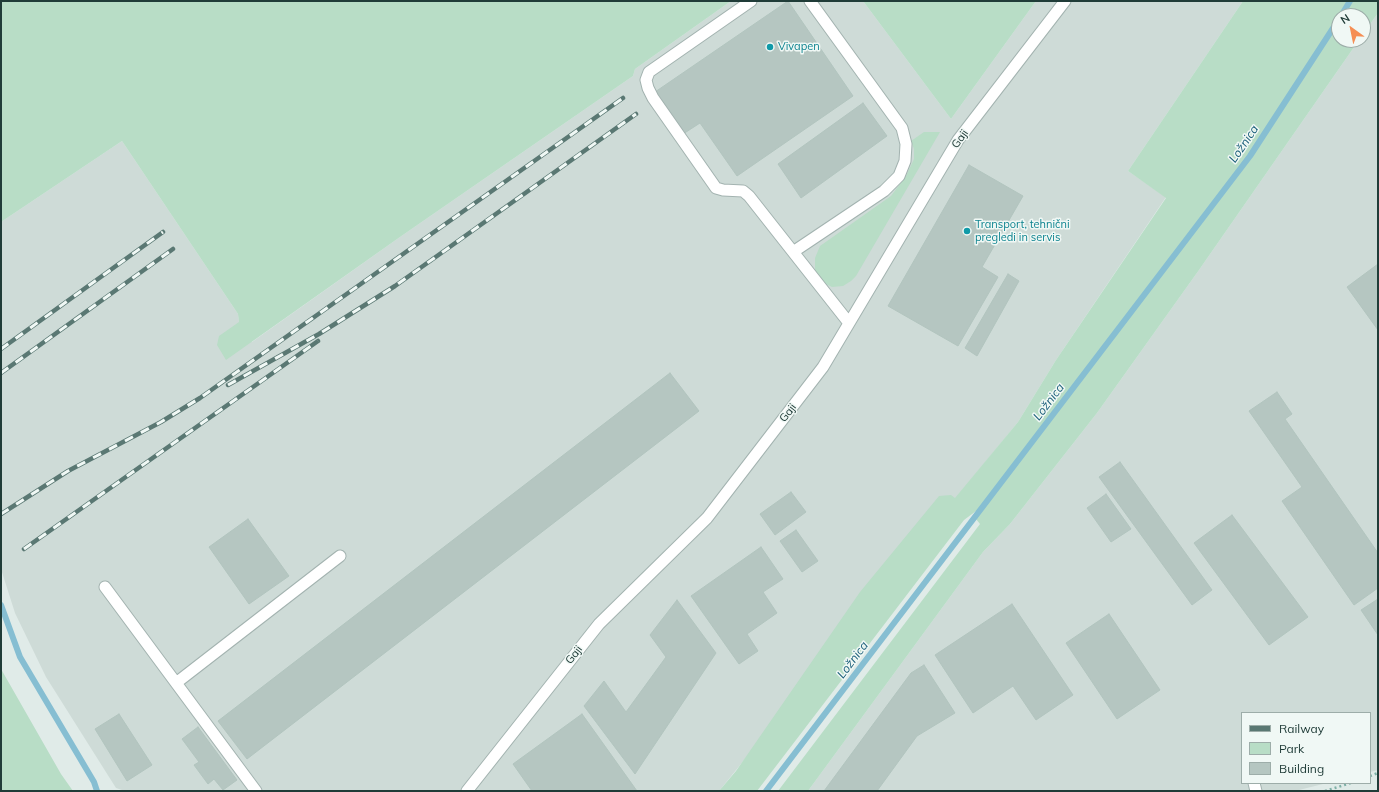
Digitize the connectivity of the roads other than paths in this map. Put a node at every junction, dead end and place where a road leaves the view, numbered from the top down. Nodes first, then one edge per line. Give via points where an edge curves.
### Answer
1 (751, 1) edge
2 (810, 1) edge
3 (1065, 1) edge
4 (793, 252) junction
5 (849, 323) junction
6 (340, 556) dead end
7 (105, 587) dead end
8 (176, 683) junction
9 (256, 791) edge
10 (467, 791) edge

1 - 4 lane via 649,72 646,80 653,98 716,188 743,191 750,196
2 - 4 lane via 902,128 906,144 906,161 899,176 884,191
3 - 5 lane, Gaji via 958,140
4 - 5 lane
5 - 10 lane, Gaji via 823,367 707,518 599,624
6 - 8 lane
7 - 8 lane
8 - 9 lane

